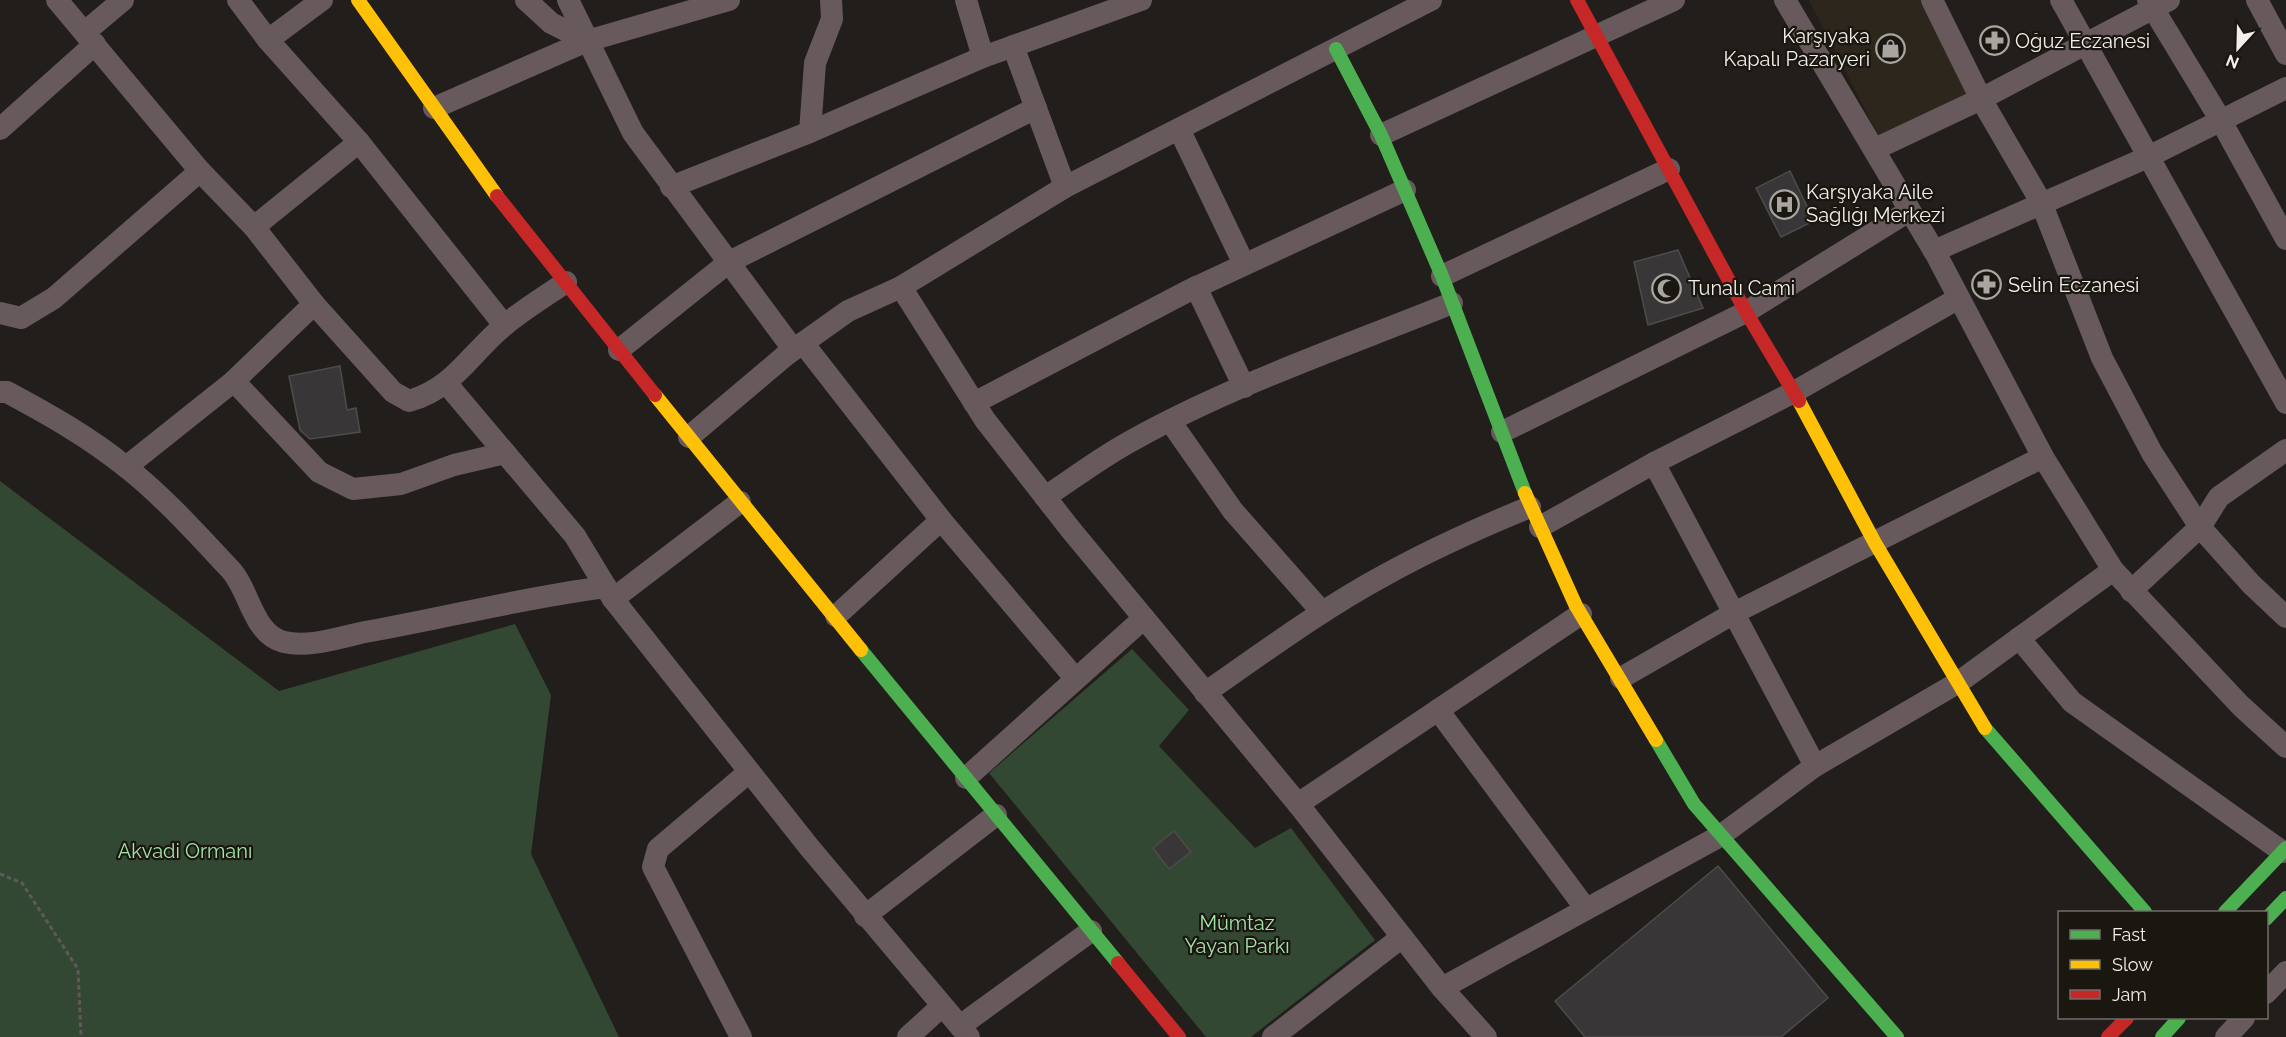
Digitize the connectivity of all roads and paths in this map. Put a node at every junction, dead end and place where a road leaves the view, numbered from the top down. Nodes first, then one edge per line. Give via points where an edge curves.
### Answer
1 (57, 0) edge
2 (123, 0) edge
3 (238, 0) edge
4 (322, 0) edge
5 (358, 0) edge
6 (526, 0) edge
7 (568, 0) edge
8 (729, 0) edge
9 (831, 0) edge
10 (966, 0) edge
11 (1141, 0) edge
12 (1429, 0) edge
13 (1578, 0) edge
14 (1674, 0) edge
15 (1785, 0) edge
16 (1932, 0) edge
17 (2061, 0) edge
18 (2257, 0) edge
19 (2156, 2) edge
20 (1596, 36) junction
21 (90, 38) junction
22 (268, 40) junction
23 (587, 42) junction
24 (2085, 44) junction
25 (1013, 46) junction
26 (1336, 49) junction
27 (2286, 54) edge
28 (983, 57) junction
29 (2286, 88) edge
30 (1981, 99) junction
31 (434, 108) junction
32 (1036, 108) junction
33 (2220, 119) junction
34 (0, 129) edge
35 (1179, 129) junction
36 (810, 132) junction
37 (1382, 135) junction
38 (359, 142) junction
39 (1875, 149) junction
40 (2148, 157) junction
41 (1669, 168) junction
42 (200, 171) junction
43 (671, 187) junction
44 (1065, 187) junction
45 (1405, 190) junction
46 (2041, 202) junction
47 (1909, 211) junction
48 (254, 228) junction
49 (2286, 239) edge
50 (1934, 251) junction
51 (729, 262) junction
52 (1244, 264) junction
53 (1442, 276) junction
54 (566, 282) junction
55 (901, 287) junction
56 (1196, 287) junction
57 (1959, 298) junction
58 (1452, 303) junction
59 (314, 304) junction
60 (1746, 312) junction
61 (0, 313) edge
62 (504, 326) junction
63 (798, 346) junction
64 (619, 350) junction
65 (234, 381) junction
66 (447, 384) junction
67 (1244, 387) junction
68 (0, 392) edge
69 (1794, 392) junction
70 (974, 403) junction
71 (2286, 403) edge
72 (1170, 421) junction
73 (1502, 432) junction
74 (688, 437) junction
75 (2286, 450) edge
76 (505, 453) junction
77 (2043, 457) junction
78 (1654, 463) junction
79 (126, 467) junction
80 (1045, 497) junction
81 (740, 501) junction
82 (1530, 507) junction
83 (941, 520) junction
84 (1540, 527) junction
85 (2200, 527) junction
86 (1875, 543) junction
87 (2113, 570) junction
88 (2131, 591) junction
89 (609, 593) junction
90 (1322, 612) junction
91 (1736, 612) junction
92 (1581, 614) junction
93 (836, 616) junction
94 (2286, 617) edge
95 (1144, 618) junction
96 (2019, 638) junction
97 (1075, 678) junction
98 (1621, 678) junction
99 (1959, 682) junction
100 (1205, 693) junction
101 (1438, 710) junction
102 (2286, 747) edge
103 (1815, 766) junction
104 (749, 772) junction
105 (966, 778) junction
106 (1298, 804) junction
107 (996, 815) junction
108 (1720, 836) junction
109 (2284, 850) edge
110 (0, 874) edge
111 (1586, 909) junction
112 (2144, 911) edge
113 (2226, 911) edge
114 (865, 916) junction
115 (1091, 931) junction
116 (1402, 937) junction
117 (2286, 972) edge
118 (1442, 988) junction
119 (2268, 991) edge
120 (942, 1006) junction
121 (2125, 1019) edge
122 (2177, 1019) edge
123 (2242, 1019) edge
124 (965, 1032) edge
125 (81, 1037) edge
126 (741, 1037) edge
127 (908, 1037) edge
128 (1179, 1037) edge
129 (1274, 1037) edge
130 (1486, 1037) edge
131 (1896, 1037) edge
132 (2109, 1037) edge
133 (2162, 1037) edge
134 (2226, 1037) edge

1 - 21 street
2 - 21 street
3 - 22 street
4 - 22 street
5 - 31 street
6 - 23 street via 551,23
7 - 23 street
8 - 23 street
9 - 36 street via 832,19 815,63
10 - 28 street
11 - 25 street
12 - 26 street
13 - 20 street
14 - 20 street
15 - 39 street
16 - 30 street
17 - 24 street
18 - 27 street
19 - 24 street
19 - 33 street
20 - 37 street
20 - 41 street
21 - 34 street
21 - 42 street
22 - 38 street
23 - 31 street
23 - 43 street via 633,133
24 - 30 street
24 - 40 street
25 - 28 street
25 - 32 street
26 - 35 street
26 - 37 street
28 - 36 street
29 - 33 street
30 - 39 street
30 - 46 street
31 - 54 street via 483,178
32 - 44 street
32 - 51 street
33 - 40 street
33 - 49 street
35 - 44 street
35 - 52 street
36 - 43 street
37 - 45 street
38 - 48 street
38 - 62 street
39 - 47 street
40 - 46 street
40 - 71 street
41 - 53 street
41 - 60 street
42 - 48 street
42 - 61 street via 54,298 21,318
43 - 51 street
44 - 55 street
45 - 52 street
45 - 53 street
46 - 50 street
46 - 85 street via 2102,358 2152,453
47 - 50 street
47 - 60 street
48 - 59 street
50 - 57 street
51 - 63 street
51 - 64 street
52 - 56 street
53 - 58 street
54 - 62 street
54 - 64 street
55 - 63 street via 848,311
55 - 70 street
56 - 67 street
56 - 70 street
57 - 69 street
57 - 77 street
58 - 67 street
58 - 73 street
59 - 65 street
59 - 66 street via 393,392 409,401
60 - 69 street
60 - 73 street
62 - 66 street
63 - 74 street
63 - 83 street
64 - 74 street
65 - 76 street via 319,472 353,489 401,484 454,465
65 - 79 street
66 - 76 street
67 - 72 street
68 - 79 street via 57,419
69 - 78 street
69 - 86 street
70 - 80 street
72 - 80 street via 1132,440
72 - 90 street via 1233,511
73 - 82 street
74 - 81 street
75 - 85 street via 2219,497
76 - 89 street via 575,536
77 - 86 street
77 - 87 street
78 - 84 street
78 - 91 street
79 - 89 street via 238,577 259,623 273,638 286,642 324,640 545,595
80 - 95 street
81 - 89 street
81 - 93 street
82 - 84 street
82 - 90 street via 1459,537
83 - 93 street
83 - 97 street
84 - 92 street
85 - 88 street
85 - 94 street
86 - 91 street
86 - 99 street
87 - 88 street
87 - 96 street
88 - 102 street via 2241,706
89 - 104 street
90 - 100 street
91 - 98 street
91 - 103 street
92 - 98 street
92 - 101 street
93 - 105 street
95 - 97 street
95 - 100 street
96 - 99 street
96 - 109 street via 2072,702
97 - 105 street
98 - 108 street via 1694,804
99 - 103 street
99 - 112 street via 1986,729
100 - 106 street
101 - 106 street
101 - 111 street
103 - 108 street
104 - 114 street
104 - 126 street via 658,849 653,867
105 - 107 street
106 - 116 street
107 - 114 street
107 - 115 street
108 - 111 street
108 - 131 street
109 - 113 street
110 - 125 path via 22,883 78,969
111 - 118 street
114 - 120 street
115 - 124 street
115 - 128 street
116 - 118 street
116 - 129 street
117 - 119 street
118 - 130 street
120 - 124 street
120 - 127 street
121 - 132 street
122 - 133 street
123 - 134 street

